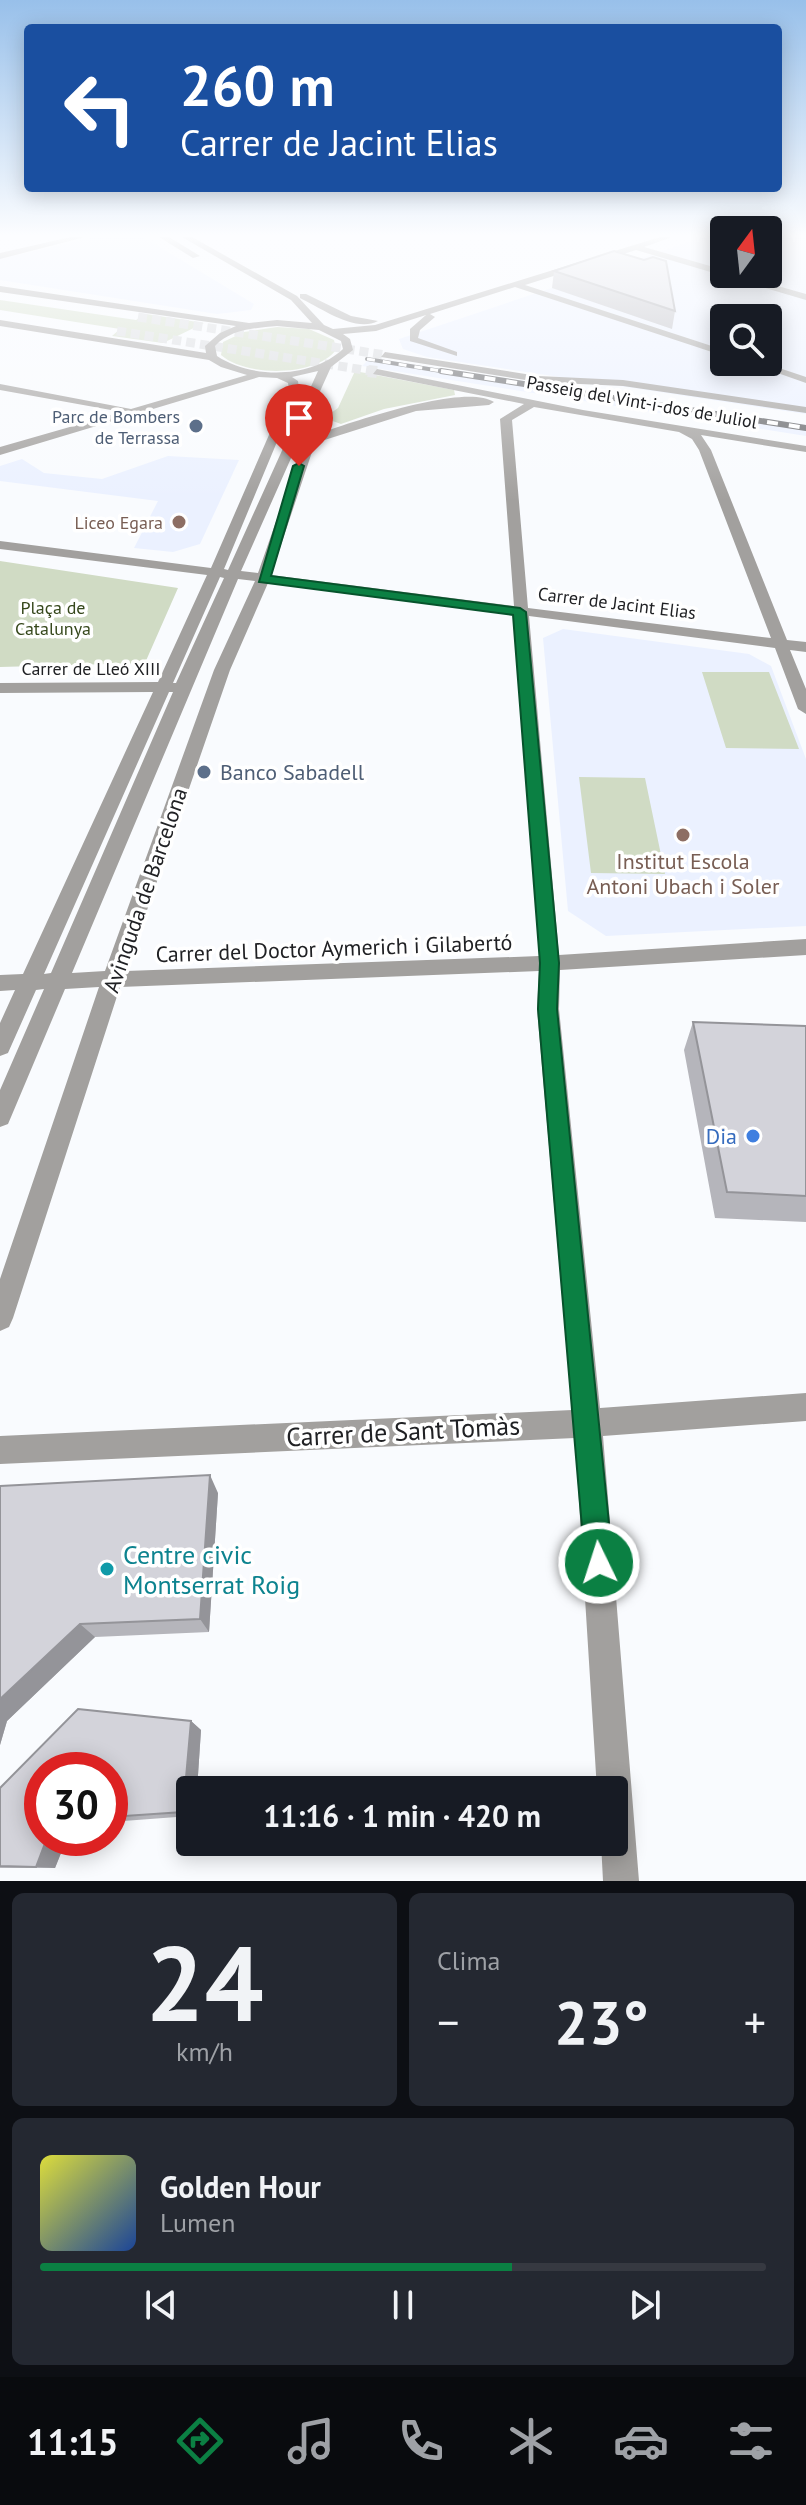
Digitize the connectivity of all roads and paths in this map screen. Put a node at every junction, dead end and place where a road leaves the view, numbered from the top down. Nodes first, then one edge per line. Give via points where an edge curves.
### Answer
1 (11, 325) edge
2 (77, 325) edge
3 (243, 325) edge
4 (261, 325) edge
5 (297, 325) edge
6 (319, 325) edge
7 (384, 325) edge
8 (409, 325) edge
9 (420, 325) edge
10 (639, 325) edge
11 (250, 326) junction
12 (321, 327) junction
13 (117, 331) tunnel mouth
14 (335, 332) junction
15 (348, 347) junction
16 (710, 348) edge
17 (385, 355) tunnel mouth
18 (212, 357) junction
19 (805, 364) edge
20 (222, 365) junction
21 (326, 366) junction
22 (377, 372) tunnel mouth
23 (784, 373) joint
24 (262, 374) junction
25 (278, 374) junction
26 (806, 380) edge
27 (623, 383) junction
28 (0, 387) edge
29 (143, 406) junction
30 (529, 406) junction
31 (130, 410) junction
32 (583, 413) junction
33 (806, 413) edge
34 (678, 428) junction
35 (310, 441) junction
36 (806, 449) edge
37 (0, 451) edge
38 (289, 452) junction
39 (299, 466) junction
40 (0, 545) edge
41 (223, 575) junction
42 (263, 579) junction
43 (520, 612) junction
44 (780, 644) junction
45 (806, 647) edge
46 (162, 687) junction
47 (0, 688) edge
48 (182, 688) junction
49 (806, 709) edge
50 (806, 947) edge
51 (550, 963) junction
52 (112, 981) junction
53 (0, 983) edge
54 (28, 983) junction
55 (56, 984) junction
56 (0, 1047) edge
57 (0, 1117) edge
58 (0, 1318) edge
59 (806, 1407) edge
60 (587, 1423) junction
61 (0, 1450) edge
62 (621, 1881) edge

1 - 18 street
2 - 13 street
3 - 11 street
4 - 11 street
5 - 12 street
6 - 12 street
7 - 14 street
8 - 15 street
9 - 27 street, Passeig del Vint-i-dos de Juliol via 413,339 427,347
10 - 16 street
11 - 18 street via 214,341
12 - 14 street
14 - 15 street
15 - 21 street
17 - 27 street, Passeig del Vint-i-dos de Juliol via 538,379
18 - 20 street
19 - 23 street
20 - 24 street
20 - 29 street via 206,381
21 - 25 street
21 - 38 street, Avinguda de Barcelona
22 - 32 street, Passeig del Vint-i-dos de Juliol
23 - 26 street
24 - 25 street
24 - 29 street
25 - 41 street, Avinguda de Barcelona via 293,381 294,389
27 - 33 street, Passeig del Vint-i-dos de Juliol
28 - 31 street
29 - 31 street
30 - 32 street
30 - 35 street via 462,401 420,406
30 - 43 street via 506,419
31 - 37 street
32 - 34 street, Passeig del Vint-i-dos de Juliol
34 - 36 street, Passeig del Vint-i-dos de Juliol
34 - 44 street via 696,437 705,450
35 - 38 street
35 - 39 street, Avinguda de Barcelona
38 - 39 street
38 - 41 street, Avinguda de Barcelona
39 - 42 street, Avinguda de Barcelona
40 - 41 street, Carrer de Jacint Elias
41 - 42 street, Carrer de Jacint Elias
41 - 46 street, Avinguda de Barcelona
41 - 48 street, Avinguda de Barcelona
42 - 43 street, Carrer de Jacint Elias
42 - 52 street, Avinguda de Barcelona via 222,670
43 - 44 street, Carrer de Jacint Elias
43 - 51 street
44 - 45 street, Carrer de Jacint Elias
44 - 49 street
46 - 47 street, Carrer de Lleó XIII
46 - 48 street, Carrer de Lleó XIII
46 - 54 street, Avinguda de Barcelona
48 - 55 street, Avinguda de Barcelona
50 - 51 street, Carrer del Doctor Aymerich i Gilabertó
51 - 52 street, Carrer del Doctor Aymerich i Gilabertó
51 - 60 street via 548,1009
52 - 55 street, Carrer del Doctor Aymerich i Gilabertó
52 - 58 street, Avinguda de Barcelona
53 - 54 street, Carrer del Doctor Aymerich i Gilabertó
54 - 55 street, Carrer del Doctor Aymerich i Gilabertó
54 - 56 street, Avinguda de Barcelona
55 - 57 street, Avinguda de Barcelona
59 - 60 street, Carrer de Sant Tomàs
60 - 61 street, Carrer de Sant Tomàs
60 - 62 street

